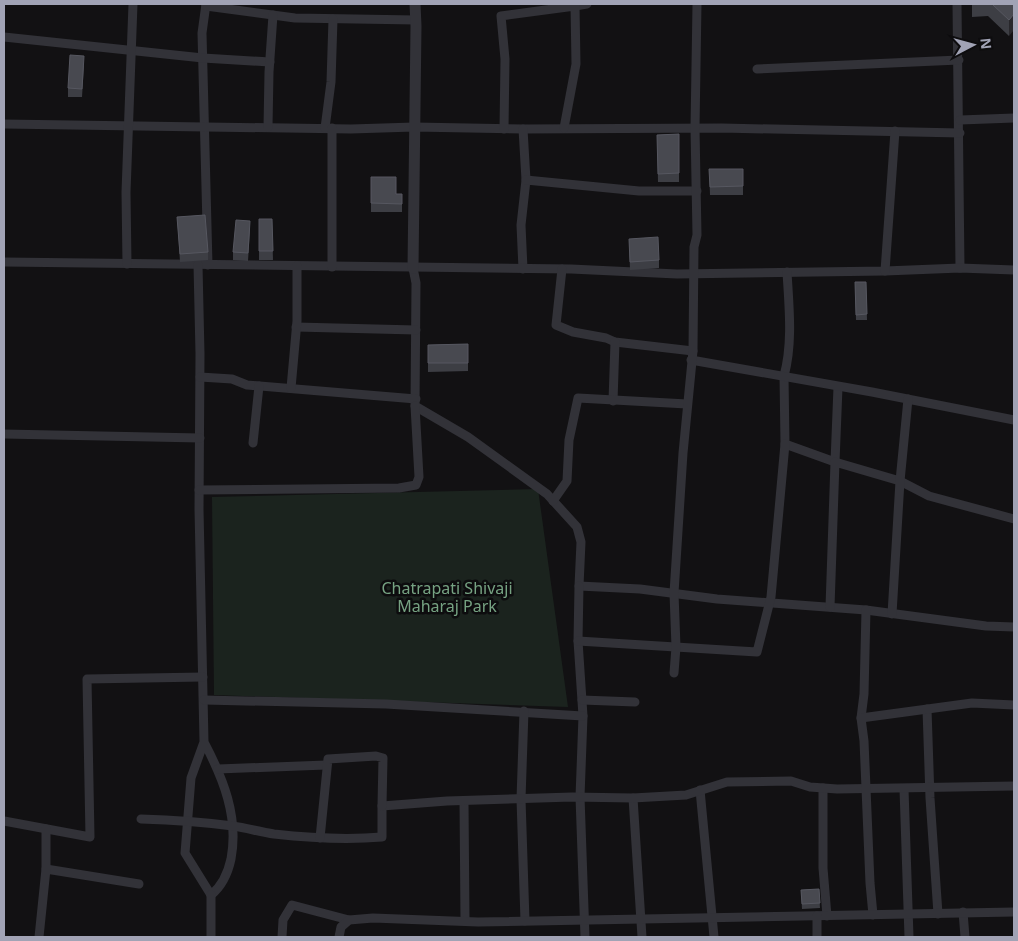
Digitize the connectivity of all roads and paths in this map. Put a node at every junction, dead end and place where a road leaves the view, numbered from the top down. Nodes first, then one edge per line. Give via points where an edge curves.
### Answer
1 (133, 4) edge
2 (415, 4) edge
3 (587, 4) edge
4 (698, 4) edge
5 (957, 4) edge
6 (206, 5) edge
7 (575, 6) junction
8 (273, 15) junction
9 (333, 19) junction
10 (416, 20) junction
11 (4, 37) edge
12 (131, 49) junction
13 (203, 58) junction
14 (959, 60) junction
15 (270, 62) junction
16 (757, 69) dead end
17 (1014, 118) edge
18 (960, 120) junction
19 (4, 124) edge
20 (204, 126) junction
21 (127, 127) junction
22 (268, 127) junction
23 (414, 127) junction
24 (329, 128) junction
25 (564, 128) junction
26 (695, 128) junction
27 (504, 129) junction
28 (523, 129) junction
29 (895, 131) junction
30 (960, 133) junction
31 (526, 180) junction
32 (697, 191) junction
33 (4, 262) edge
34 (128, 264) junction
35 (198, 265) junction
36 (208, 265) junction
37 (297, 266) junction
38 (332, 267) junction
39 (413, 268) junction
40 (524, 268) junction
41 (960, 268) junction
42 (562, 269) junction
43 (1014, 270) edge
44 (885, 271) junction
45 (787, 272) junction
46 (693, 274) junction
47 (296, 327) junction
48 (416, 330) junction
49 (616, 342) junction
50 (692, 355) junction
51 (784, 376) junction
52 (200, 377) junction
53 (259, 386) junction
54 (838, 387) junction
55 (291, 388) junction
56 (908, 399) junction
57 (613, 401) junction
58 (416, 403) junction
59 (687, 404) junction
60 (1014, 420) edge
61 (4, 434) edge
62 (200, 438) junction
63 (253, 443) dead end
64 (785, 444) junction
65 (835, 462) junction
66 (900, 482) junction
67 (199, 490) junction
68 (553, 501) junction
69 (1014, 519) edge
70 (579, 586) junction
71 (674, 593) junction
72 (770, 602) junction
73 (830, 607) junction
74 (866, 610) junction
75 (892, 614) junction
76 (1014, 627) edge
77 (578, 641) junction
78 (676, 647) junction
79 (674, 673) dead end
80 (203, 677) junction
81 (204, 700) junction
82 (582, 700) junction
83 (634, 702) dead end
84 (1014, 705) edge
85 (927, 710) junction
86 (524, 711) junction
87 (583, 716) junction
88 (861, 718) junction
89 (204, 742) junction
90 (326, 765) junction
91 (218, 769) junction
92 (1014, 786) edge
93 (823, 788) junction
94 (931, 788) junction
95 (866, 789) junction
96 (904, 789) junction
97 (700, 790) junction
98 (580, 798) junction
99 (633, 798) junction
100 (521, 799) junction
101 (464, 801) junction
102 (382, 806) junction
103 (141, 819) dead end
104 (4, 821) edge
105 (186, 821) junction
106 (233, 826) junction
107 (46, 829) junction
108 (320, 838) junction
109 (46, 869) junction
110 (139, 884) dead end
111 (211, 895) junction
112 (964, 912) junction
113 (1014, 912) edge
114 (909, 914) junction
115 (938, 914) junction
116 (873, 915) junction
117 (817, 916) junction
118 (827, 916) junction
119 (641, 918) junction
120 (711, 918) junction
121 (585, 919) junction
122 (349, 920) junction
123 (465, 921) junction
124 (525, 921) junction
125 (39, 937) edge
126 (211, 937) edge
127 (282, 937) edge
128 (339, 937) edge
129 (586, 937) edge
130 (642, 937) edge
131 (714, 937) edge
132 (817, 937) edge
133 (909, 937) edge
134 (964, 937) edge

1 - 12 street
2 - 10 street
3 - 7 street
4 - 26 street
5 - 14 street
6 - 8 street
6 - 13 street
7 - 25 street via 576,64
7 - 27 street via 501,16 505,59
8 - 9 street
8 - 15 street
9 - 10 street
9 - 24 street
10 - 23 street
11 - 12 street
12 - 13 street
12 - 21 street
13 - 15 street
13 - 20 street
14 - 16 street
14 - 18 street
15 - 22 street
17 - 18 street
18 - 30 street
19 - 21 street
20 - 21 street
20 - 22 street
20 - 36 street
21 - 34 street
22 - 24 street
23 - 24 street
23 - 27 street
23 - 39 street
24 - 38 street
25 - 26 street
25 - 28 street
26 - 29 street
26 - 32 street
27 - 28 street
28 - 31 street
29 - 30 street
29 - 44 street
30 - 41 street
31 - 32 street via 639,191
31 - 40 street via 520,225
32 - 46 street
33 - 34 street
34 - 35 street
35 - 36 street
35 - 52 street
36 - 37 street
37 - 38 street
37 - 47 street
38 - 39 street
39 - 40 street
39 - 48 street
40 - 42 street
41 - 43 street
41 - 44 street
42 - 46 street
42 - 49 street via 556,325
44 - 45 street
45 - 46 street
45 - 51 street via 790,333
46 - 50 street
47 - 48 street
47 - 55 street
48 - 58 street
49 - 50 street
49 - 57 street
50 - 51 street
50 - 59 street
51 - 54 street
51 - 64 street
52 - 53 street via 227,378
52 - 62 street
53 - 55 street
53 - 63 street
54 - 56 street
54 - 65 street
55 - 58 street
56 - 60 street
56 - 66 street
57 - 59 street
57 - 68 street via 578,398 569,440 567,482
58 - 67 street via 419,477 416,485 399,488
58 - 68 street via 516,471
59 - 71 street
61 - 62 street
62 - 67 street
64 - 65 street
64 - 72 street
65 - 66 street
65 - 73 street
66 - 69 street via 929,496
66 - 75 street
67 - 80 street
68 - 70 street via 577,527 581,542
70 - 71 street
70 - 77 street
71 - 72 street
71 - 78 street
72 - 73 street
72 - 78 street via 757,652
73 - 74 street
74 - 75 street
74 - 88 street
75 - 76 street
77 - 78 street
77 - 82 street
78 - 79 street
80 - 81 street
80 - 107 street via 87,679 90,838
81 - 86 street
81 - 89 street
82 - 83 street
82 - 87 street
84 - 85 street via 972,703
85 - 88 street
85 - 94 street
86 - 87 street
86 - 100 street
87 - 98 street
88 - 95 street
89 - 91 street
89 - 105 street via 190,778
90 - 91 street
90 - 102 street via 328,759 383,758
90 - 108 street
91 - 106 street via 229,799
92 - 94 street
93 - 95 street
93 - 97 street via 791,781 727,782
93 - 118 street
94 - 96 street
94 - 115 street
95 - 96 street
95 - 116 street
96 - 114 street
97 - 99 street via 686,795
97 - 120 street
98 - 99 street
98 - 100 street
98 - 121 street
99 - 119 street
100 - 101 street
100 - 124 street
101 - 102 street
101 - 123 street
102 - 108 street via 382,837
103 - 105 street
104 - 107 street
105 - 106 street
105 - 111 street via 185,852
106 - 108 street
106 - 111 street via 234,843 229,869 219,889
107 - 109 street
109 - 110 street
109 - 125 street
111 - 126 street
112 - 113 street
112 - 115 street
112 - 134 street
114 - 115 street
114 - 116 street
114 - 133 street
116 - 118 street
117 - 118 street
117 - 120 street
117 - 132 street
119 - 120 street
119 - 121 street
119 - 130 street
120 - 131 street
121 - 124 street
121 - 129 street
122 - 123 street
122 - 127 street via 292,905 283,920
122 - 128 street via 341,927
123 - 124 street

